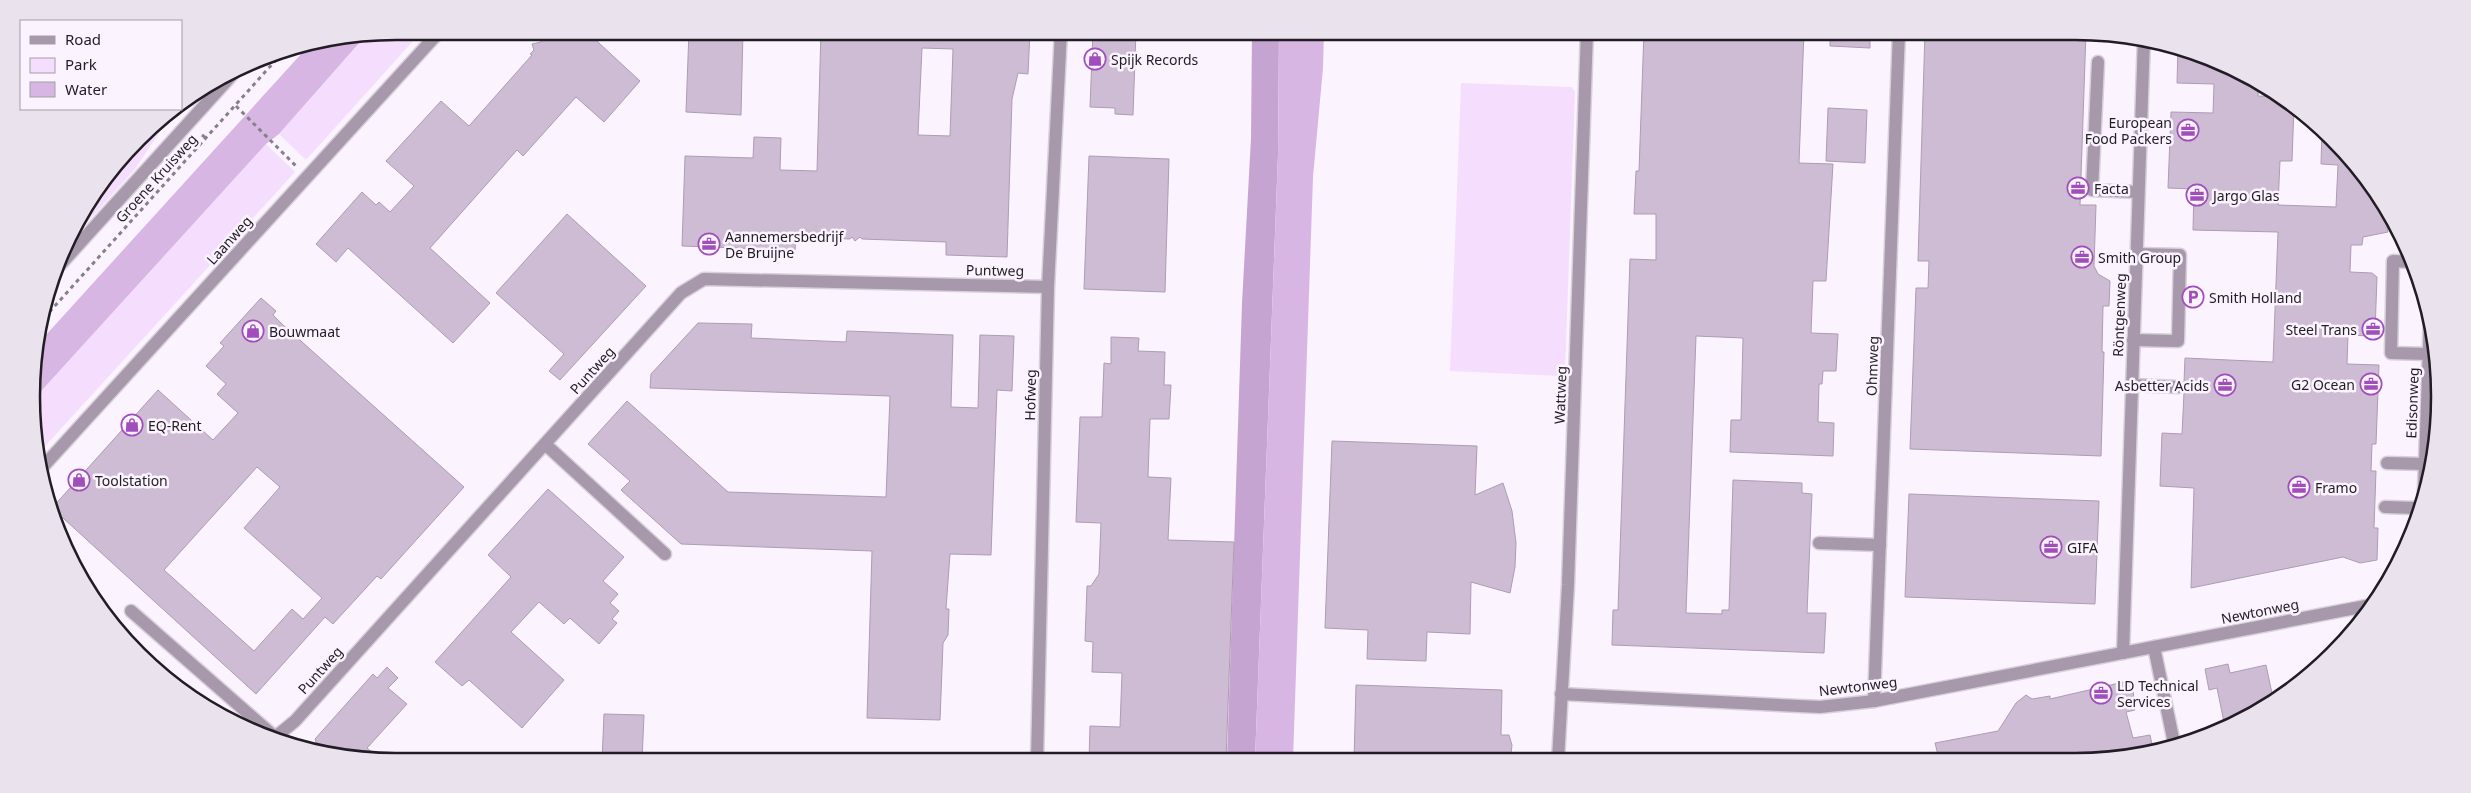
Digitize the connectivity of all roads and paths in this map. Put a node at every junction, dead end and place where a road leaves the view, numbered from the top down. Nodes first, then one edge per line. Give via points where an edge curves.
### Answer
1 (432, 40) edge
2 (1061, 40) edge
3 (1587, 40) edge
4 (1899, 40) edge
5 (2144, 47) edge
6 (275, 62) edge
7 (2098, 62) dead end
8 (222, 86) edge
9 (236, 106) junction
10 (202, 135) dead end
11 (206, 138) junction
12 (307, 177) junction
13 (2138, 192) junction
14 (70, 254) edge
15 (2136, 254) junction
16 (2405, 262) edge
17 (1048, 287) junction
18 (51, 311) edge
19 (2133, 340) junction
20 (2429, 354) edge
21 (2132, 386) junction
22 (2178, 387) dead end
23 (545, 444) junction
24 (46, 463) edge
25 (2387, 463) dead end
26 (2425, 464) edge
27 (2385, 507) dead end
28 (2413, 508) edge
29 (1818, 543) dead end
30 (1880, 546) junction
31 (665, 554) dead end
32 (2362, 607) edge
33 (131, 612) dead end
34 (2154, 647) junction
35 (2123, 653) junction
36 (1561, 694) junction
37 (1874, 701) junction
38 (261, 726) edge
39 (280, 733) edge
40 (2173, 739) edge
41 (1036, 753) edge
42 (1558, 753) edge

1 - 12 street, Laanweg
2 - 17 street, Hofweg
3 - 36 street, Wattweg via 1568,585
4 - 30 street, Ohmweg
5 - 13 street, Röntgenweg
6 - 9 path, Groene Kruisweg
7 - 13 street via 2092,190
8 - 14 street
9 - 11 path, Groene Kruisweg
9 - 12 path
10 - 11 path
11 - 18 path, Groene Kruisweg
12 - 24 street, Laanweg
13 - 15 street, Röntgenweg
15 - 19 street, Röntgenweg
15 - 19 street via 2180,255 2178,341
16 - 20 street via 2394,261 2391,354
17 - 23 street, Puntweg via 704,279 681,292
17 - 41 street, Hofweg
19 - 21 street, Röntgenweg
21 - 22 street
21 - 35 street, Röntgenweg
23 - 31 street
23 - 39 street, Puntweg via 295,721
25 - 26 street
27 - 28 street
29 - 30 street
30 - 37 street, Ohmweg
32 - 34 street, Newtonweg
33 - 38 street
34 - 35 street, Newtonweg
34 - 40 street
35 - 37 street, Newtonweg
36 - 37 street, Newtonweg via 1820,707
36 - 42 street, Wattweg

